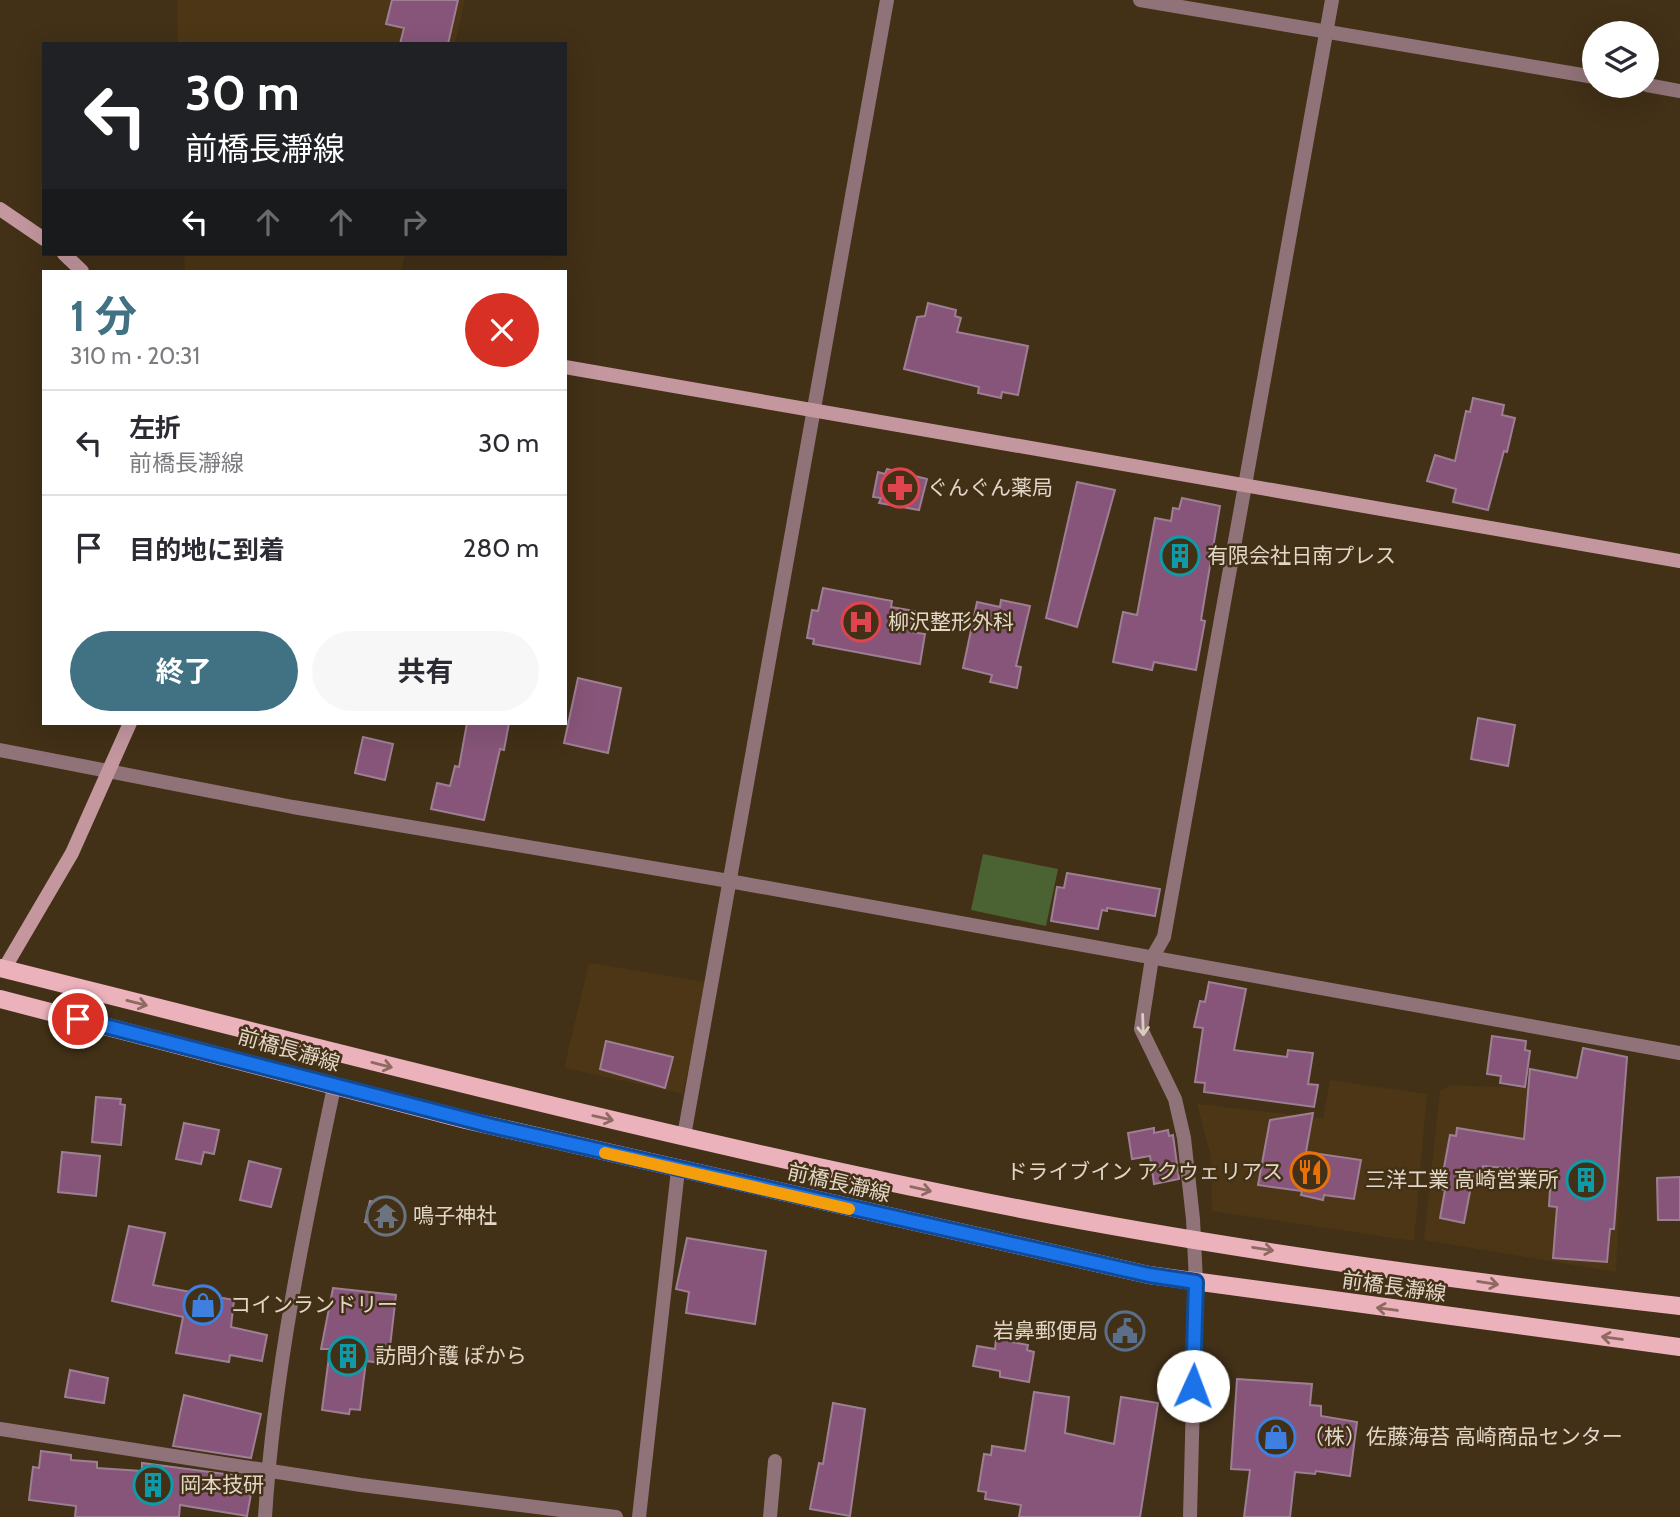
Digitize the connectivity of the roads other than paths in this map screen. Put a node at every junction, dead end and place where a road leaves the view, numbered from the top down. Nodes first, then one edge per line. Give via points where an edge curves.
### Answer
1 (887, 0) edge
2 (1140, 0) edge
3 (1332, 0) edge
4 (1326, 33) junction
5 (1582, 75) edge
6 (1659, 87) edge
7 (1680, 91) edge
8 (0, 209) edge
9 (42, 238) edge
10 (66, 256) edge
11 (81, 270) edge
12 (567, 367) edge
13 (814, 411) junction
14 (1245, 484) junction
15 (1680, 561) edge
16 (129, 725) edge
17 (0, 750) edge
18 (111, 770) junction
19 (729, 881) junction
20 (1152, 958) junction
21 (2, 968) edge
22 (0, 999) edge
23 (1680, 1053) edge
24 (334, 1087) junction
25 (684, 1136) junction
26 (678, 1170) junction
27 (1195, 1239) junction
28 (1196, 1282) junction
29 (1680, 1306) edge
30 (1680, 1346) edge
31 (0, 1429) edge
32 (775, 1461) dead end
33 (268, 1471) junction
34 (265, 1517) edge
35 (616, 1517) edge
36 (639, 1517) edge
37 (770, 1517) edge
38 (1189, 1517) edge

1 - 13 street
2 - 4 street
3 - 4 street
4 - 5 street
4 - 14 street
6 - 7 street
8 - 9 street
10 - 11 street
12 - 13 street
13 - 14 street
13 - 19 street
14 - 15 street
14 - 20 street via 1164,937
16 - 18 street
17 - 18 street
18 - 19 street via 293,807
18 - 21 street via 72,853
19 - 20 street
19 - 25 street
20 - 23 street
20 -> 27 street via 1140,1029 1175,1099
21 -> 25 main road, 前橋長瀞線
22 - 24 main road, 前橋長瀞線
24 - 26 main road, 前橋長瀞線
24 - 33 street via 298,1255
25 -> 27 main road, 前橋長瀞線 via 957,1197
26 - 28 main road, 前橋長瀞線
26 - 36 street
27 - 28 street
27 -> 29 main road, 前橋長瀞線 via 1532,1290
30 -> 28 main road, 前橋長瀞線
28 - 38 street
31 - 33 street
32 - 37 street
33 - 34 street
33 - 35 street

